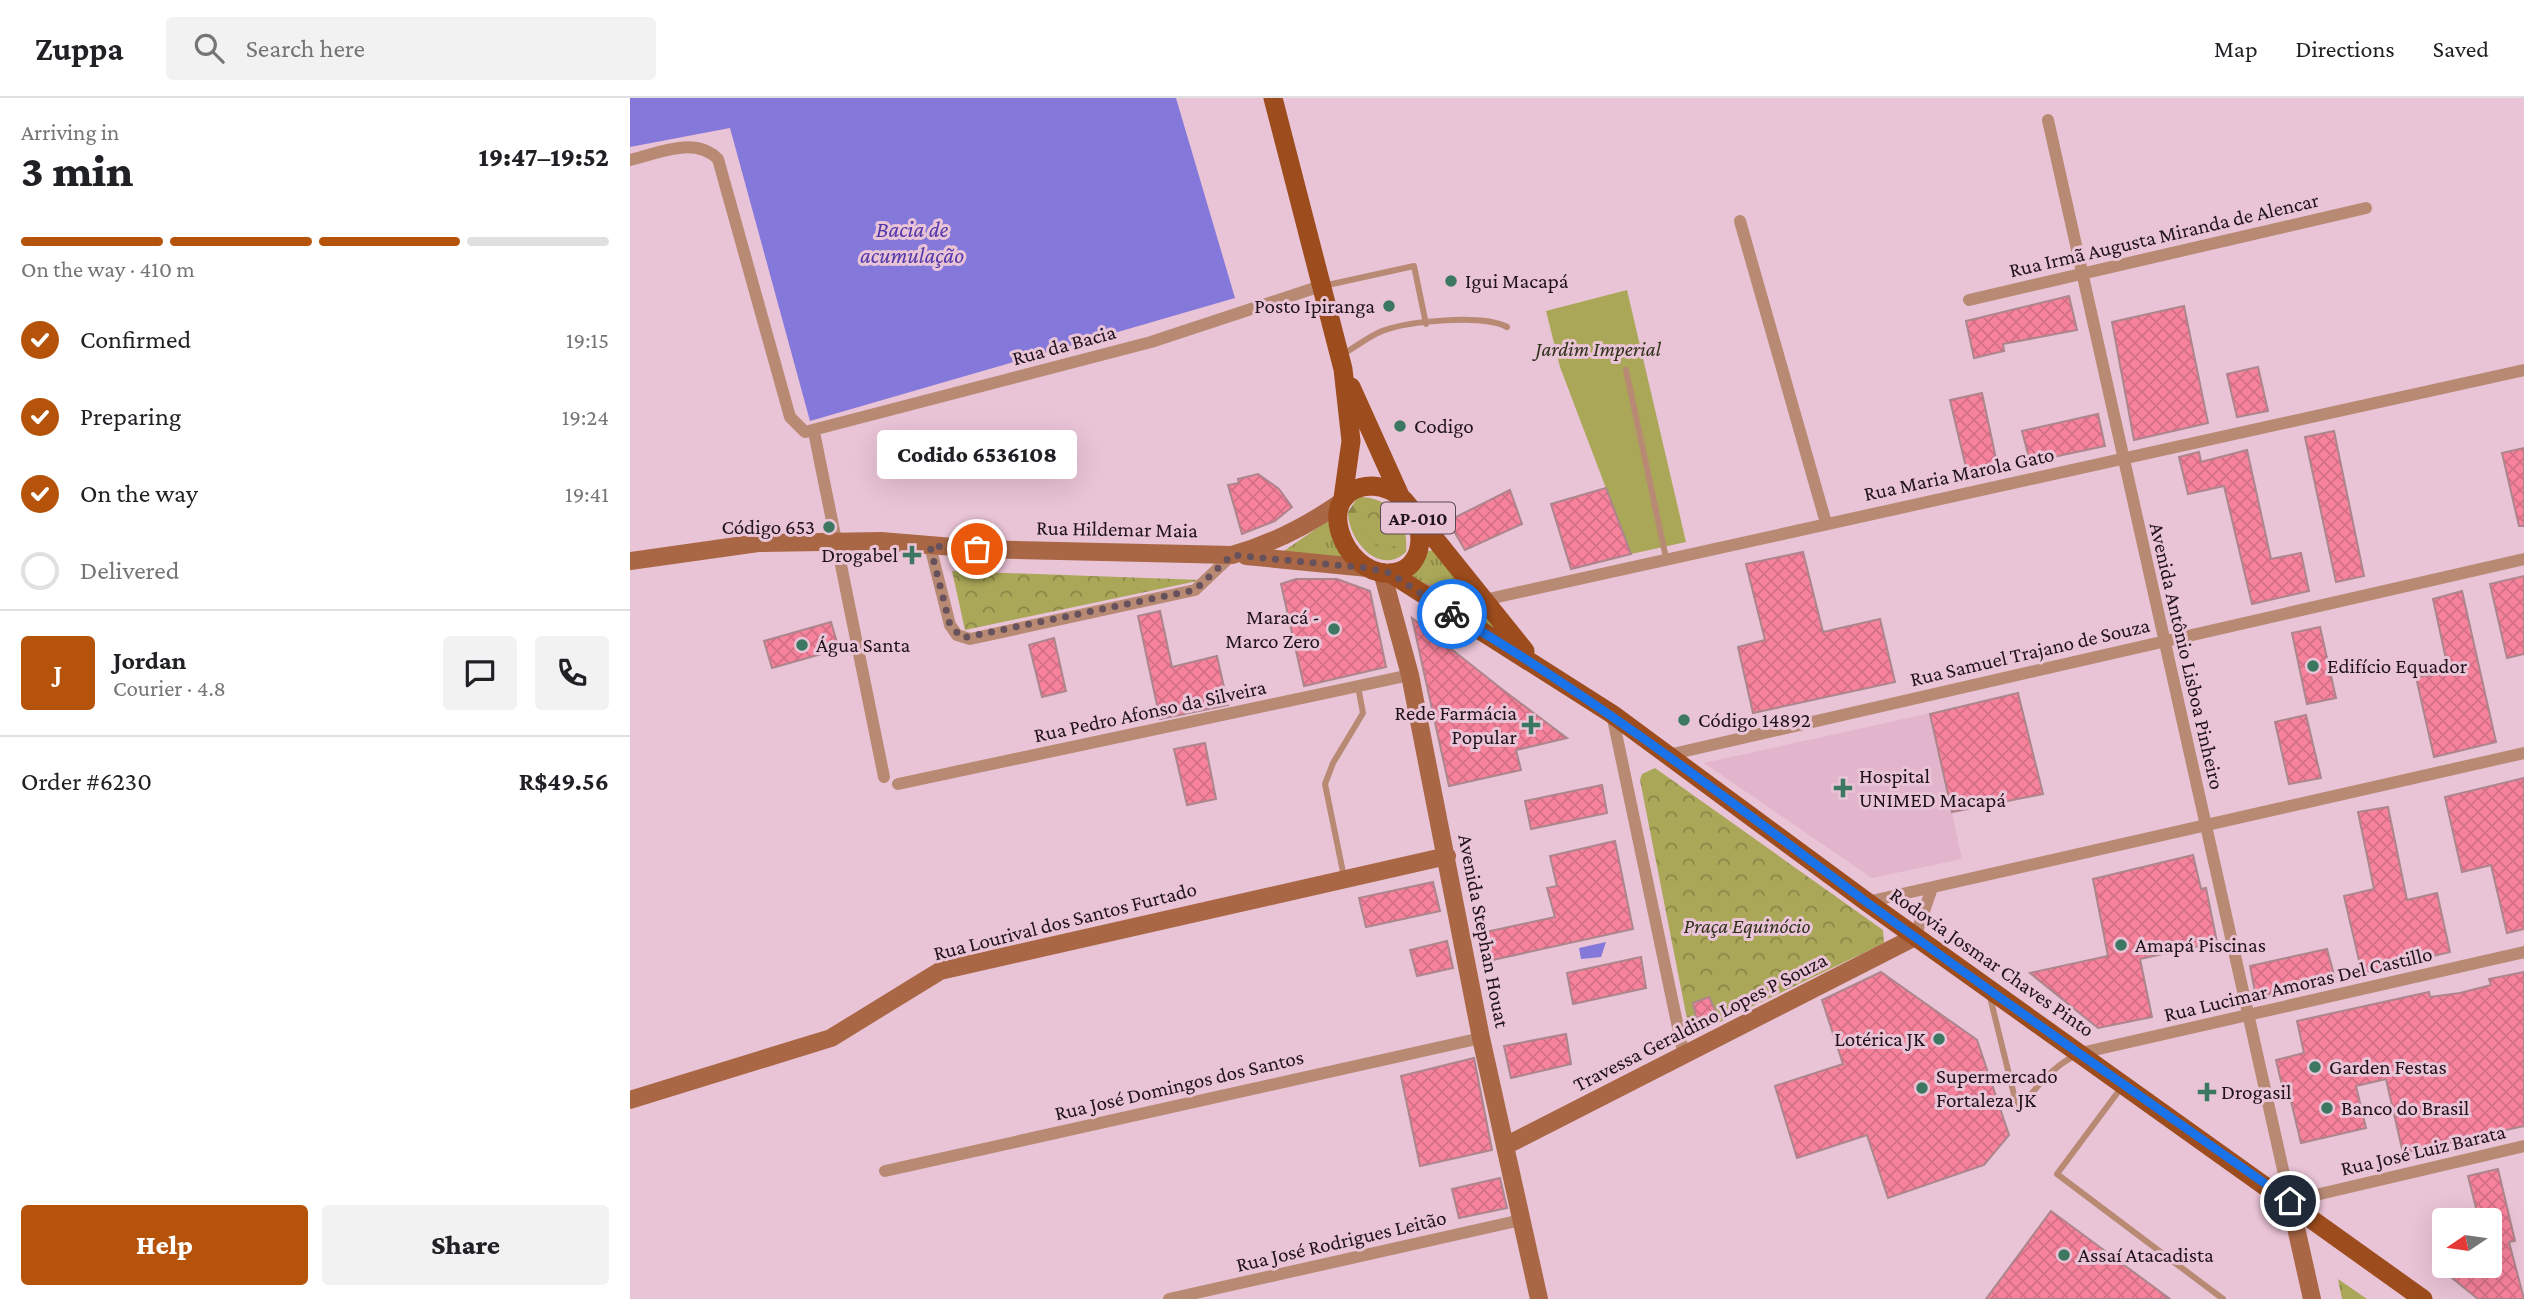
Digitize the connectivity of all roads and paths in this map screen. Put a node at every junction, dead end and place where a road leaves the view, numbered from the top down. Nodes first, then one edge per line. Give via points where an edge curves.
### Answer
1 (1273, 98) edge
2 (2048, 120) dead end
3 (630, 160) edge
4 (2366, 208) dead end
5 (1740, 221) dead end
6 (2082, 274) junction
7 (1321, 286) junction
8 (1969, 300) dead end
9 (1426, 324) junction
10 (1507, 327) dead end
11 (1341, 363) junction
12 (1626, 370) dead end
13 (2524, 370) edge
14 (814, 432) junction
15 (2123, 458) junction
16 (1402, 498) junction
17 (1341, 501) junction
18 (1418, 517) junction
19 (1826, 523) junction
20 (835, 542) junction
21 (930, 546) junction
22 (1232, 555) junction
23 (1666, 558) junction
24 (2524, 559) edge
25 (630, 561) edge
26 (1386, 574) junction
27 (1484, 600) junction
28 (2164, 641) junction
29 (1535, 662) junction
30 (1410, 675) junction
31 (1358, 686) junction
32 (1612, 714) junction
33 (2524, 753) edge
34 (1668, 755) junction
35 (884, 777) dead end
36 (898, 785) dead end
37 (2205, 825) junction
38 (1447, 856) junction
39 (1345, 878) junction
40 (1932, 888) junction
41 (1867, 902) junction
42 (1915, 937) junction
43 (2524, 952) edge
44 (1988, 988) junction
45 (2248, 1015) junction
46 (1481, 1038) junction
47 (2081, 1053) junction
48 (1684, 1056) junction
49 (2124, 1083) junction
50 (630, 1100) edge
51 (1505, 1146) junction
52 (2524, 1146) edge
53 (885, 1171) dead end
54 (2290, 1201) junction
55 (1521, 1220) junction
56 (1169, 1299) edge
57 (1539, 1299) edge
58 (2223, 1299) edge
59 (2312, 1299) edge
60 (2423, 1299) edge

1 - 7 main road, AP-010
2 - 6 street, Avenida Antônio Lisboa Pinheiro
3 - 14 street via 688,146 709,151 718,159 790,417 805,432
4 - 6 street, Rua Irmã Augusta Miranda de Alencar
5 - 19 street
6 - 8 street, Rua Irmã Augusta Miranda de Alencar
6 - 15 street, Avenida Antônio Lisboa Pinheiro
7 - 9 lane via 1414,267
7 - 11 main road, AP-010
7 - 14 street, Rua da Bacia via 1151,342
9 - 10 lane via 1476,318
9 - 11 lane via 1381,331
11 - 16 main road, AP-010
11 - 17 main road, AP-010 via 1351,441
12 - 23 lane
13 - 15 street, Rua Maria Marola Gato
14 - 20 street
15 - 19 street, Rua Maria Marola Gato
15 - 28 street, Avenida Antônio Lisboa Pinheiro
16 - 17 main road, AP-010 via 1392,490 1368,486 1353,488
16 - 18 main road, AP-010
17 - 22 main road, Rua Hildemar Maia via 1267,546
17 - 26 main road, AP-010 via 1338,522 1342,539 1358,562
18 - 26 main road, AP-010 via 1419,548 1409,564
18 - 27 main road, Rodovia Josmar Chaves Pinto / AP-010
19 - 23 street, Rua Maria Marola Gato
20 - 21 main road, Rua Hildemar Maia
20 - 25 main road, Rua Hildemar Maia via 758,542
20 - 35 street
21 - 22 main road, Rua Hildemar Maia
21 - 22 street via 950,625 957,635 970,639 1195,590
22 - 26 main road
23 - 27 street, Rua Maria Marola Gato
24 - 28 street, Rua Samuel Trajano de Souza
26 - 27 street, Rua Maria Marola Gato
26 - 29 main road, Rodovia Josmar Chaves Pinto / AP-010
26 - 30 main road, Avenida Stephan Houat
27 - 29 main road, Rodovia Josmar Chaves Pinto / AP-010
28 - 34 street, Rua Samuel Trajano de Souza
28 - 37 street, Avenida Antônio Lisboa Pinheiro
29 - 32 main road, Rodovia Josmar Chaves Pinto / AP-010
30 - 31 street, Rua Pedro Afonso da Silveira
30 - 38 main road, Avenida Stephan Houat
31 - 36 street, Rua Pedro Afonso da Silveira
31 - 39 lane via 1363,713 1325,784
32 - 34 main road, Rodovia Josmar Chaves Pinto / AP-010
32 - 48 street
33 - 37 street
34 - 41 main road, Rodovia Josmar Chaves Pinto / AP-010
37 - 40 street
37 - 45 street, Avenida Antônio Lisboa Pinheiro
38 - 39 main road, Rua Lourival dos Santos Furtado
38 - 46 main road, Avenida Stephan Houat
39 - 50 main road, Rua Lourival dos Santos Furtado via 940,971 831,1038
40 - 41 street
40 - 42 street
41 - 42 main road, Rodovia Josmar Chaves Pinto / AP-010
42 - 44 main road, Rodovia Josmar Chaves Pinto / AP-010
42 - 48 main road, Travessa Geraldino Lopes P Souza
43 - 45 street, Rua Lucimar Amoras Del Castillo
44 - 47 main road, Rodovia Josmar Chaves Pinto / AP-010
44 - 47 lane via 2018,1111 2042,1079
45 - 47 street, Rua Lucimar Amoras Del Castillo
45 - 54 street, Avenida Antônio Lisboa Pinheiro
46 - 51 main road, Avenida Stephan Houat
46 - 53 street, Rua José Domingos dos Santos
47 - 49 main road, Rodovia Josmar Chaves Pinto / AP-010
48 - 51 main road, Travessa Geraldino Lopes P Souza
49 - 54 main road, Rodovia Josmar Chaves Pinto / AP-010
49 - 58 lane via 2057,1174
51 - 55 main road, Avenida Stephan Houat
52 - 54 street, Rua José Luiz Barata
54 - 59 main road
54 - 60 main road, Rodovia Josmar Chaves Pinto / AP-010
55 - 56 street, Rua José Rodrigues Leitão
55 - 57 main road, Avenida Stephan Houat

